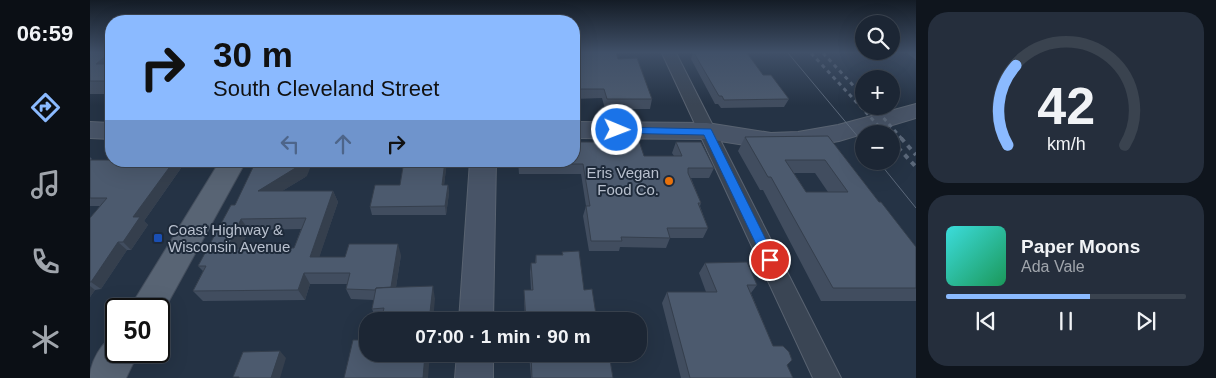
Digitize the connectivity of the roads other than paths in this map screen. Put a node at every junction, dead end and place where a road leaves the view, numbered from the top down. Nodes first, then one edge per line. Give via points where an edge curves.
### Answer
1 (679, 71) edge
2 (916, 93) edge
3 (900, 97) edge
4 (855, 109) edge
5 (916, 111) edge
6 (90, 130) edge
7 (580, 130) edge
8 (105, 131) edge
9 (714, 132) junction
10 (483, 167) edge
11 (227, 173) edge
12 (153, 298) edge
13 (476, 312) edge
14 (475, 362) edge
15 (114, 363) edge
16 (105, 378) edge
17 (474, 378) edge
18 (827, 378) edge

1 - 9 street
2 - 3 main road
4 - 9 main road via 814,120
5 - 9 main road via 839,133 798,140 771,141
6 - 8 main road
7 - 9 main road
9 - 18 street
10 - 13 main road
11 - 12 main road
14 - 17 main road
15 - 16 main road

